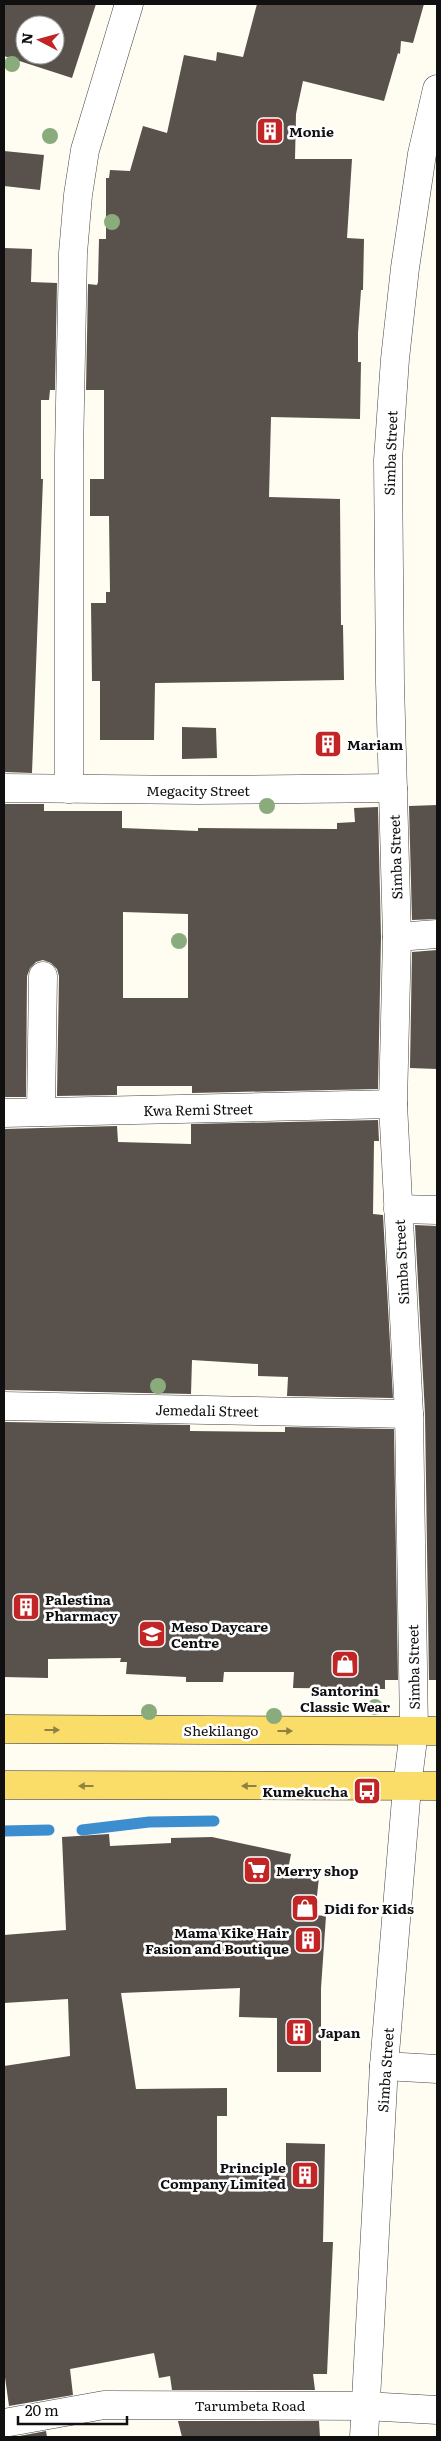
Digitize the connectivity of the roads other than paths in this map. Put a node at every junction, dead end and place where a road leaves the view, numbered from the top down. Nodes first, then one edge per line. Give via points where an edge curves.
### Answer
1 (128, 4) edge
2 (437, 89) edge
3 (4, 788) edge
4 (393, 788) junction
5 (69, 789) junction
6 (437, 934) edge
7 (397, 937) junction
8 (43, 976) dead end
9 (392, 1104) junction
10 (41, 1112) junction
11 (4, 1113) edge
12 (398, 1209) junction
13 (437, 1210) edge
14 (4, 1406) edge
15 (410, 1414) junction
16 (4, 1729) edge
17 (426, 1731) edge
18 (4, 1786) edge
19 (407, 1786) junction
20 (437, 1786) edge
21 (384, 2066) junction
22 (437, 2069) edge
23 (365, 2406) junction
24 (437, 2410) edge
25 (4, 2423) edge
26 (59, 2425) edge
27 (364, 2437) edge

1 - 5 street via 85,150 73,253
2 - 4 street, Simba Street via 422,154 405,268 388,460
3 - 5 street, Megacity Street
4 - 5 street, Megacity Street
4 - 7 street, Simba Street
6 - 7 street
7 - 9 street, Simba Street
8 - 10 street
9 - 10 street, Kwa Remi Street
9 - 12 street, Simba Street
10 - 11 street, Kwa Remi Street
12 - 13 street
12 - 15 street, Simba Street
14 - 15 street, Jemedali Street
15 - 17 street, Simba Street
16 -> 17 main road, Shekilango
17 - 19 street, Simba Street
19 -> 18 main road
19 - 20 main road
19 - 21 street, Simba Street
21 - 22 street
21 - 23 street, Simba Street
23 - 24 street, Tarumbeta Road
23 - 26 street, Tarumbeta Road via 104,2405
23 - 27 street, Simba Street
25 - 26 street, Tarumbeta Road

